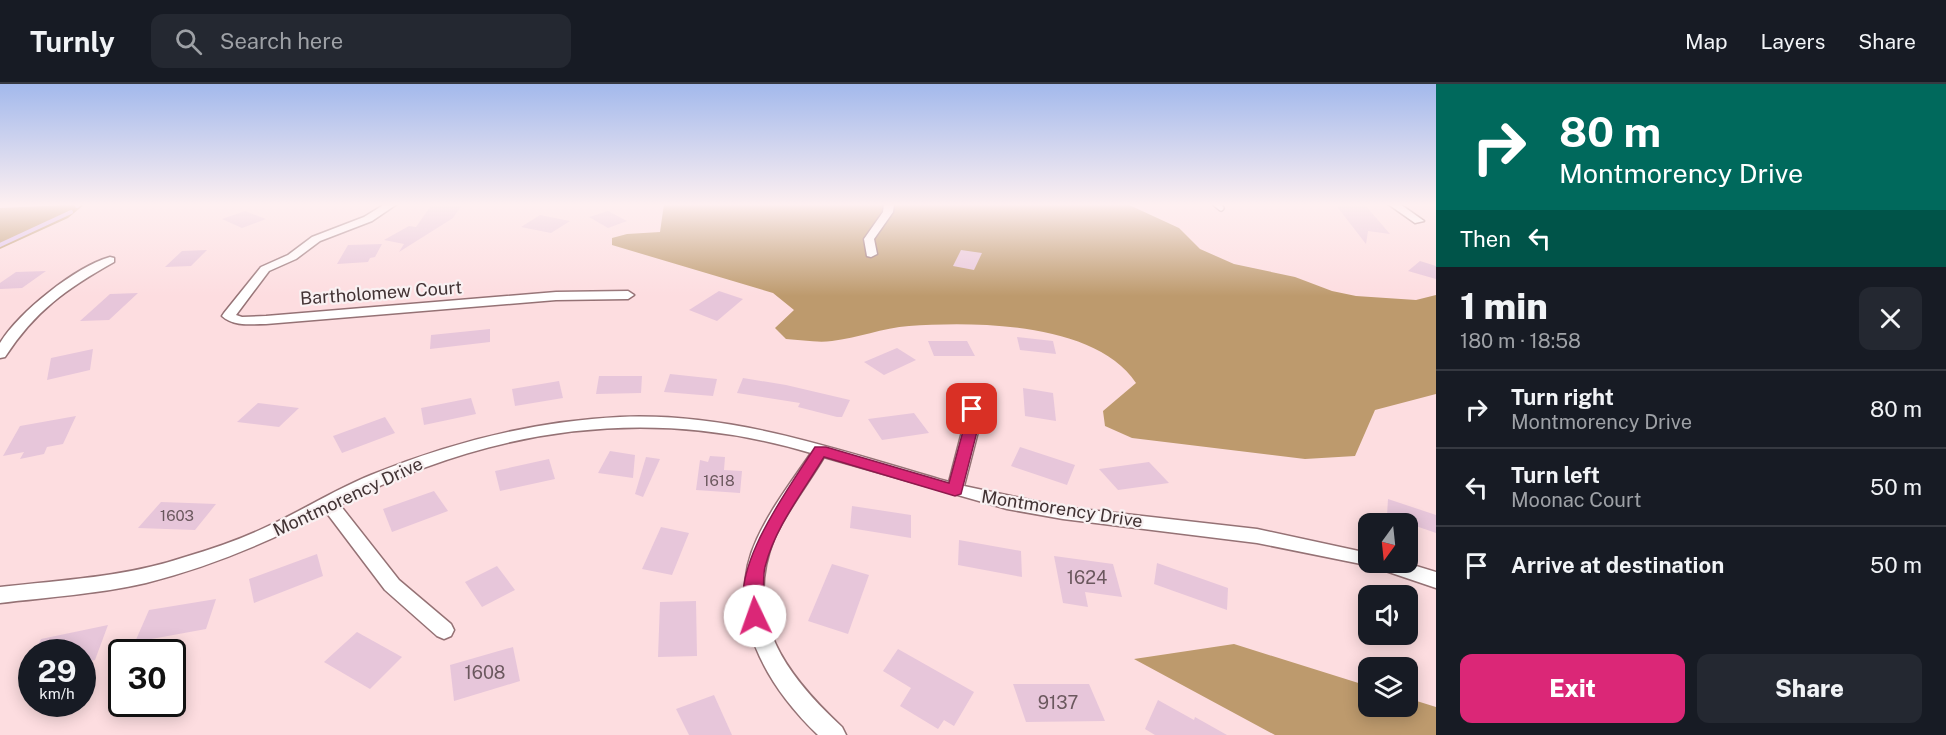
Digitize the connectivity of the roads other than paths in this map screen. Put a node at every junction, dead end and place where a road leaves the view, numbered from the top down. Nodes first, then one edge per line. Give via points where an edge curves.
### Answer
1 (328, 234) edge
2 (872, 234) edge
3 (871, 254) dead end
4 (111, 260) dead end
5 (628, 295) dead end
6 (0, 354) edge
7 (960, 391) dead end
8 (820, 451) junction
9 (955, 490) junction
10 (329, 504) junction
11 (1358, 558) edge
12 (1413, 573) edge
13 (1436, 580) edge
14 (0, 595) edge
15 (444, 630) dead end
16 (834, 735) edge

1 - 5 street, Bartholomew Court via 292,257 265,268 228,316 241,321 266,320 556,296
2 - 3 street
4 - 6 street via 50,299 15,331
7 - 9 street via 972,409 973,420
8 - 9 street, Montmorency Drive
8 - 10 street, Montmorency Drive via 771,436 699,424 582,424 506,437 450,452 384,476
8 - 16 street via 765,540 753,590 755,616 764,645 782,681 806,711
9 - 11 street, Montmorency Drive via 1063,513 1257,536
10 - 14 street, Montmorency Drive via 269,534 188,564 99,583
10 - 15 street via 392,585
12 - 13 street

